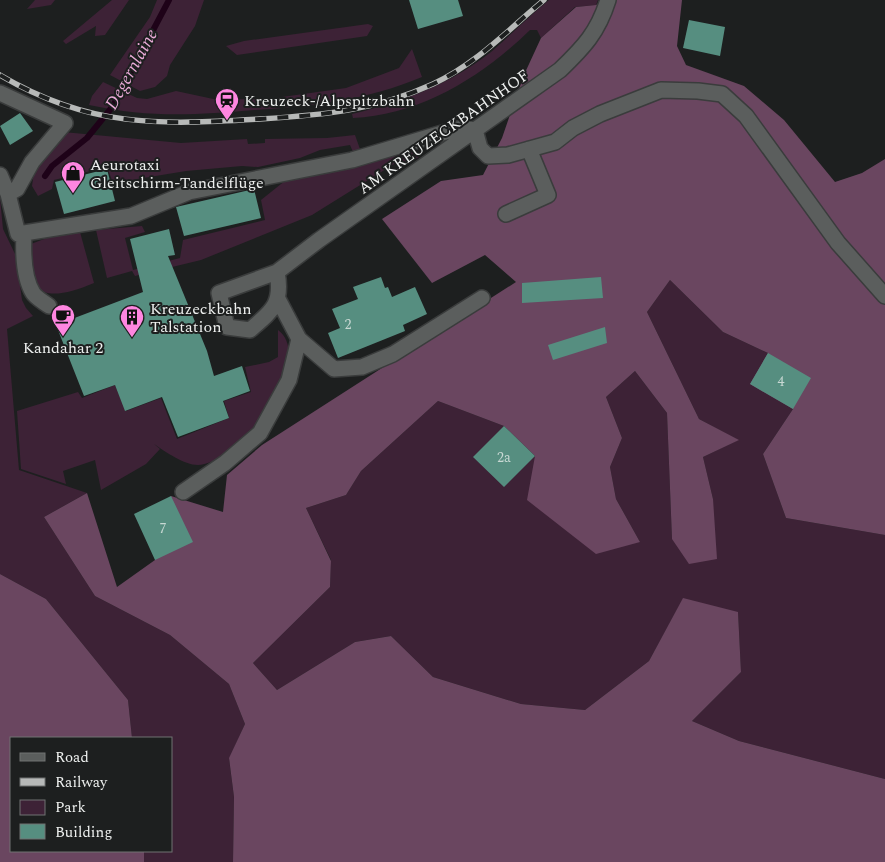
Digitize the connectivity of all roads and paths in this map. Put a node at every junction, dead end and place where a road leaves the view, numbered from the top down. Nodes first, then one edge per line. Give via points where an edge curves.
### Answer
1 (608, 0) edge
2 (0, 93) edge
3 (475, 130) junction
4 (529, 149) junction
5 (0, 175) edge
6 (8, 194) junction
7 (506, 214) dead end
8 (24, 233) junction
9 (277, 272) junction
10 (885, 296) edge
11 (482, 298) dead end
12 (278, 299) junction
13 (49, 306) dead end
14 (299, 339) junction
15 (182, 492) dead end

1 - 3 street, AM KREUZECKBAHNHOF via 602,21 586,45 560,70
2 - 6 street via 66,123 32,162 17,189
3 - 4 street via 480,148 488,156
3 - 8 street via 452,130 368,156 189,192 131,216
3 - 9 street, AM KREUZECKBAHNHOF
4 - 7 street via 548,195
4 - 10 street via 555,142 600,114 661,90 722,94 746,116 838,243
5 - 6 street
6 - 8 street via 18,234
8 - 13 street via 27,280 34,295
9 - 12 street via 281,290
9 - 12 street, AM KREUZECKBAHNHOF via 219,293 227,327 250,330
11 - 14 street via 393,354 362,367 334,369
12 - 14 street
14 - 15 street via 289,380 260,433 225,463

